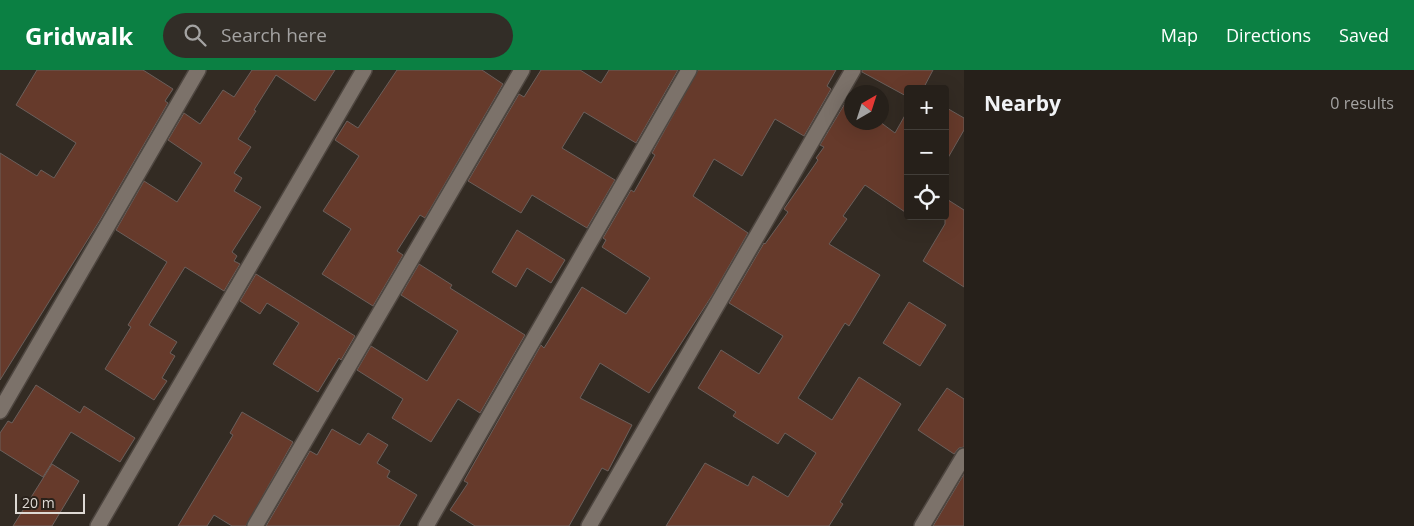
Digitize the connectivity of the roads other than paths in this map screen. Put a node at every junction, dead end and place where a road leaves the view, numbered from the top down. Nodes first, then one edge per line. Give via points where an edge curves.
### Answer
1 (198, 70) edge
2 (364, 70) edge
3 (522, 70) edge
4 (689, 70) edge
5 (853, 70) edge
6 (0, 411) edge
7 (964, 456) edge
8 (98, 526) edge
9 (255, 526) edge
10 (426, 526) edge
11 (589, 526) edge
12 (922, 526) edge

1 - 6 street
2 - 8 street
3 - 9 street
4 - 10 street
5 - 11 street
7 - 12 street

